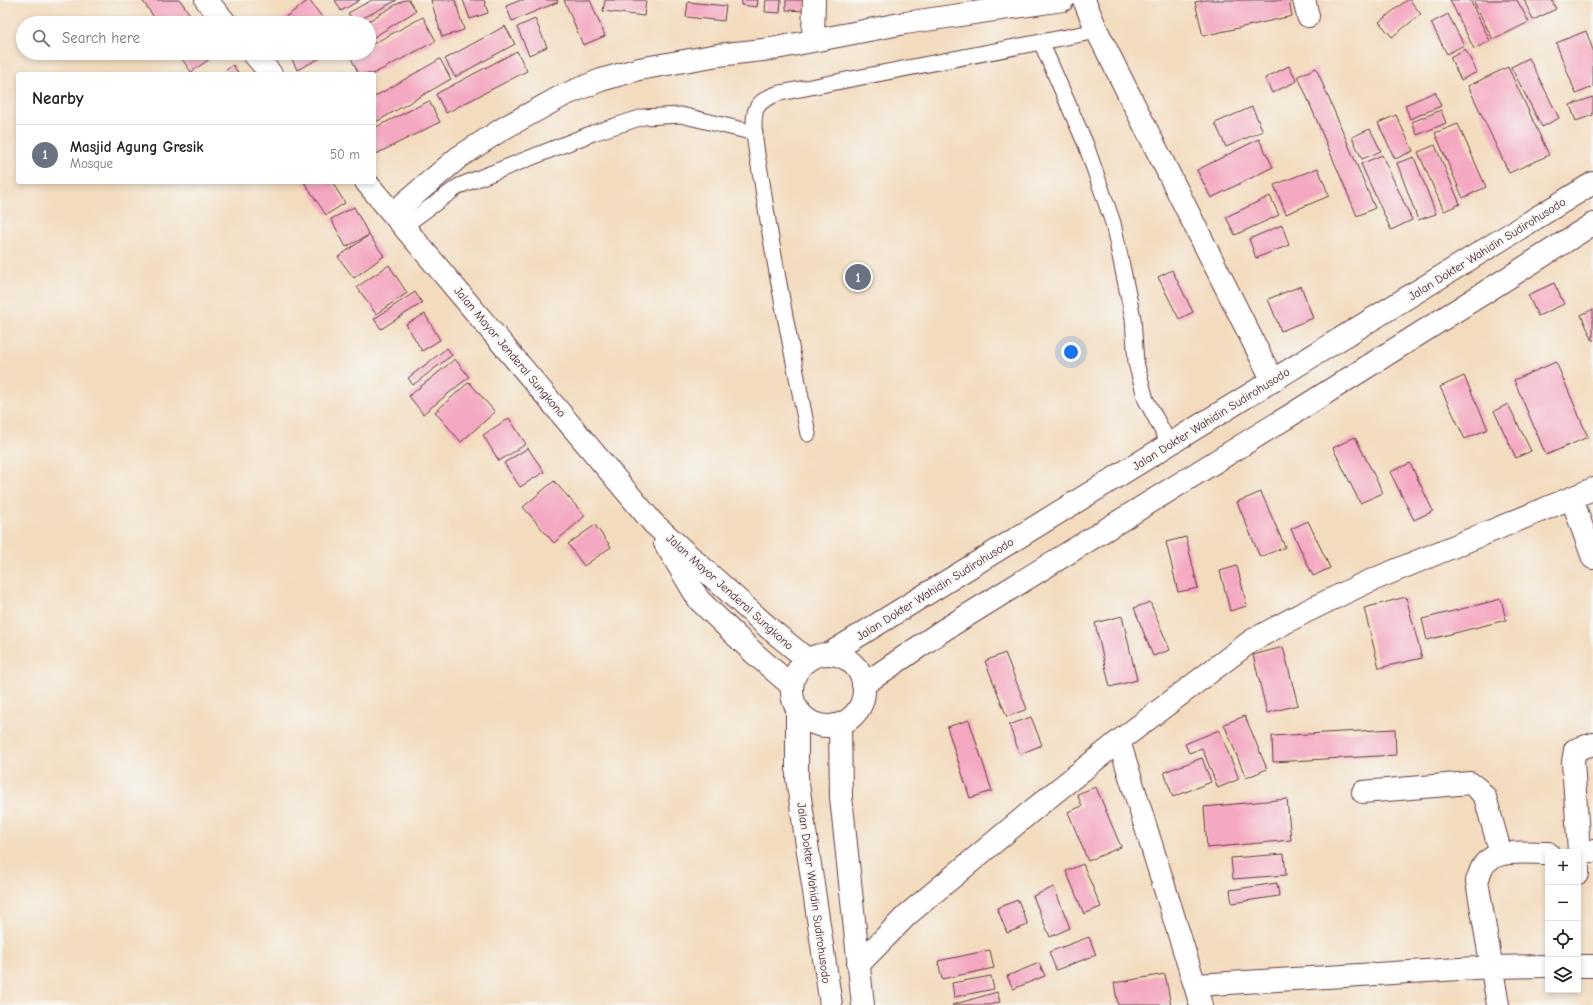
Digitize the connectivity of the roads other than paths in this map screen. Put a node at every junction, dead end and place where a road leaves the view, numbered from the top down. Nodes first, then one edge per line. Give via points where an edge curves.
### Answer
1 (206, 0) edge
2 (814, 0) edge
3 (1064, 0) edge
4 (1084, 0) edge
5 (220, 16) edge
6 (1097, 31) junction
7 (813, 40) junction
8 (1041, 42) junction
9 (259, 60) edge
10 (269, 72) edge
11 (755, 133) junction
12 (1593, 183) edge
13 (368, 184) edge
14 (398, 220) junction
15 (1593, 224) edge
16 (1273, 381) junction
17 (808, 434) dead end
18 (1170, 445) junction
19 (1593, 489) edge
20 (1572, 499) junction
21 (653, 523) junction
22 (1593, 558) edge
23 (829, 654) junction
24 (808, 660) junction
25 (863, 685) junction
26 (792, 686) junction
27 (797, 709) junction
28 (840, 724) junction
29 (1119, 741) junction
30 (1593, 744) edge
31 (1362, 792) dead end
32 (1545, 853) edge
33 (1501, 854) junction
34 (1582, 857) edge
35 (858, 965) junction
36 (1545, 966) edge
37 (1581, 966) edge
38 (1593, 966) edge
39 (1492, 967) junction
40 (1199, 995) edge
41 (831, 1005) edge
42 (863, 1005) edge
43 (1498, 1005) edge

1 - 5 main road
2 - 7 main road
3 - 7 main road
4 - 6 main road
6 - 8 lane
6 - 16 main road
7 - 14 main road via 639,69 601,80 564,95 504,128 459,157
8 - 11 lane via 771,96 762,101 755,112
8 - 18 lane via 1086,145 1113,223 1133,318 1136,363 1146,400
9 - 10 main road
11 - 14 lane via 681,115 643,117 593,133 459,186
11 - 17 lane via 766,215
12 - 16 main road, Jalan Dokter Wahidin Sudirohusodo
13 - 14 main road, Jalan Mayor Jenderal Sungkono
14 - 21 main road, Jalan Mayor Jenderal Sungkono
15 - 25 main road via 942,631
16 - 18 main road, Jalan Dokter Wahidin Sudirohusodo
18 - 23 main road, Jalan Dokter Wahidin Sudirohusodo
19 - 20 main road
20 - 22 main road
20 - 29 main road via 1365,583 1305,612 1251,641
21 - 24 main road, Jalan Mayor Jenderal Sungkono
21 - 26 main road, Jalan Mayor Jenderal Sungkono via 699,600 754,654
23 - 24 main road
23 - 25 main road via 843,657 854,666
24 - 26 main road via 797,671
25 - 28 main road via 864,692 860,705 852,717
26 - 27 main road via 792,698
27 - 28 main road via 812,723 826,726
27 - 41 main road, Jalan Dokter Wahidin Sudirohusodo via 797,778
28 - 35 main road via 841,797
29 - 35 main road via 907,915
29 - 40 main road
30 - 34 main road via 1575,750 1573,762
31 - 33 main road via 1470,783 1484,797
32 - 33 main road
33 - 39 main road via 1482,867 1477,881
35 - 42 main road
36 - 39 main road
37 - 38 main road
39 - 40 main road
39 - 43 main road

